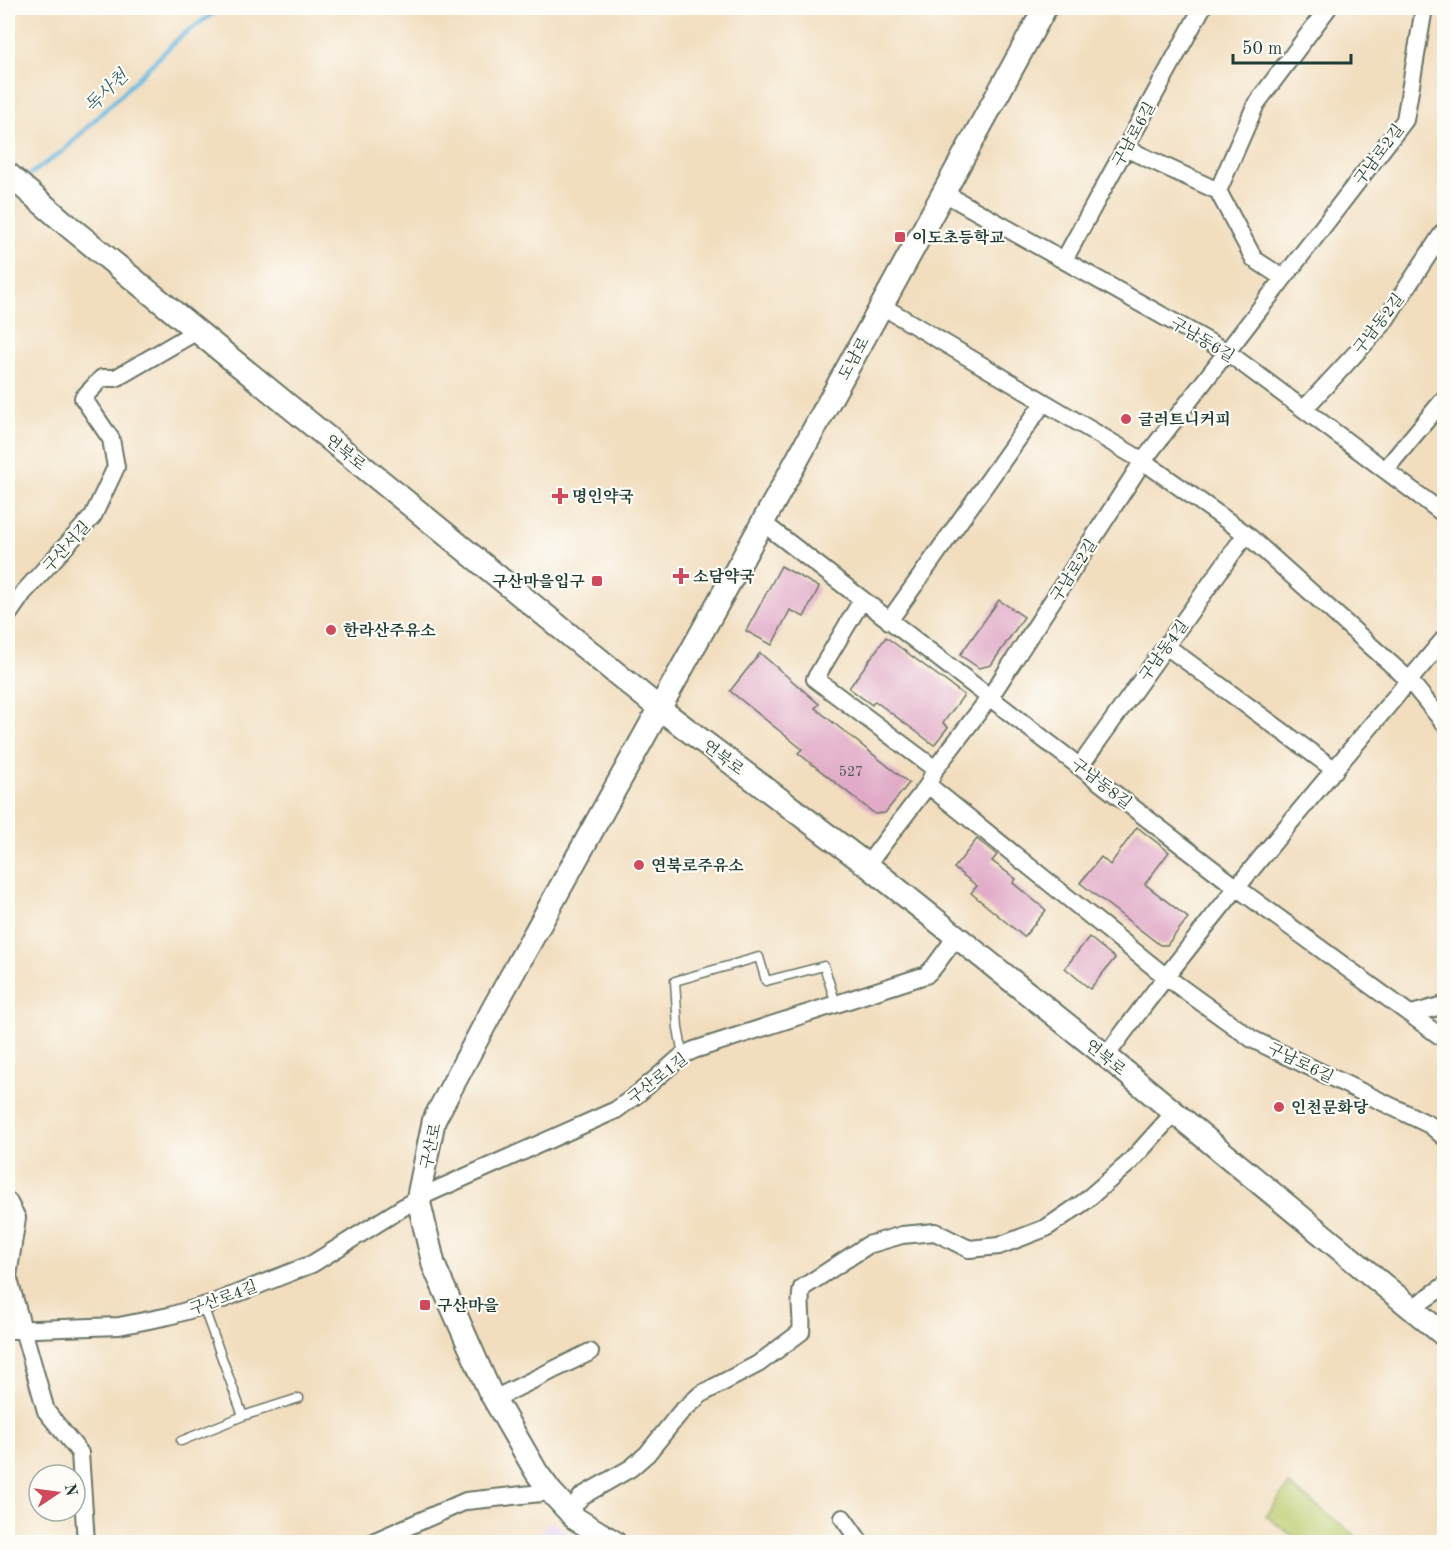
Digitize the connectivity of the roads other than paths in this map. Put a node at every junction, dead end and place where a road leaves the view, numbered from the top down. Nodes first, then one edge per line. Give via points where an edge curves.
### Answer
1 (1045, 8) edge
2 (1202, 8) edge
3 (1328, 8) edge
4 (1424, 8) edge
5 (1125, 148) junction
6 (8, 174) edge
7 (1218, 191) junction
8 (944, 193) junction
9 (1444, 231) edge
10 (1064, 260) junction
11 (1283, 278) junction
12 (882, 306) junction
13 (197, 331) junction
14 (1227, 352) junction
15 (1444, 399) edge
16 (1044, 402) junction
17 (1304, 409) junction
18 (1143, 461) junction
19 (1385, 470) junction
20 (1444, 514) edge
21 (763, 523) junction
22 (1246, 534) junction
23 (862, 600) junction
24 (8, 615) edge
25 (889, 621) junction
26 (1444, 639) edge
27 (1166, 646) junction
28 (1410, 681) junction
29 (990, 697) junction
30 (660, 709) junction
31 (1444, 723) edge
32 (1080, 766) junction
33 (935, 769) junction
34 (1335, 770) junction
35 (928, 785) junction
36 (867, 865) junction
37 (1236, 887) junction
38 (956, 937) junction
39 (1165, 976) junction
40 (836, 1004) junction
41 (1444, 1005) edge
42 (1412, 1014) junction
43 (1444, 1038) edge
44 (683, 1055) junction
45 (1106, 1056) junction
46 (1174, 1113) junction
47 (1444, 1137) edge
48 (418, 1198) junction
49 (8, 1202) edge
50 (1444, 1286) edge
51 (202, 1306) junction
52 (1411, 1309) junction
53 (16, 1330) edge
54 (1444, 1335) edge
55 (590, 1352) dead end
56 (299, 1398) dead end
57 (494, 1399) junction
58 (243, 1416) junction
59 (181, 1441) dead end
60 (551, 1492) junction
61 (569, 1511) junction
62 (843, 1518) dead end
63 (86, 1542) edge
64 (373, 1542) edge
65 (614, 1542) edge
66 (860, 1542) edge

1 - 8 main road, 도남로
2 - 5 street, 구남로6길
3 - 7 street via 1256,104
4 - 11 street, 구남로2길 via 1405,120
5 - 7 street
5 - 10 street, 구남로6길
6 - 13 main road, 연북로
7 - 11 street via 1254,259
8 - 10 street, 구남동6길
8 - 12 main road, 도남로
9 - 17 street, 구남동2길 via 1382,325
10 - 14 street, 구남동6길
11 - 14 street, 구남로2길
12 - 16 street
12 - 21 main road, 도남로
13 - 24 street, 구산서길 via 116,378 102,378 83,398 111,440 116,467 93,516
13 - 30 main road, 연북로
14 - 17 street, 구남동6길
14 - 18 street, 구남로2길
15 - 19 street
16 - 18 street
16 - 25 street
17 - 19 street, 구남동6길
18 - 22 street
18 - 29 street, 구남로2길
19 - 20 street, 구남동6길
21 - 23 street, 구남동8길
21 - 30 main road, 도남로
22 - 27 street, 구남동4길
22 - 28 street
23 - 25 street, 구남동8길
23 - 33 street via 815,679
25 - 29 street, 구남동8길
26 - 28 street
27 - 32 street, 구남동4길
27 - 34 street
28 - 31 street
28 - 34 street
29 - 32 street, 구남동8길
29 - 33 street, 구남로2길
30 - 36 main road, 연북로
30 - 48 main road, 구산로 via 434,1119
32 - 37 street, 구남동8길
33 - 35 street, 구남로2길
34 - 37 street
35 - 36 street, 구남로2길
35 - 39 street, 구남로6길
36 - 38 main road, 연북로
37 - 39 street
37 - 42 street, 구남동8길
38 - 40 street, 구산로1길 via 926,975
38 - 45 main road, 연북로
39 - 45 street
39 - 47 street, 구남로6길 via 1252,1039 1430,1125
40 - 44 street, 구산로1길
40 - 44 lane via 824,966 766,981 759,957 675,981
41 - 42 street
42 - 43 street, 구남동8길
44 - 48 street, 구산로1길 via 616,1110
45 - 46 main road, 연북로
46 - 52 main road, 연북로
46 - 61 street via 1130,1162 1084,1202 1046,1228 999,1246 969,1249 934,1232 902,1235 868,1245 829,1268 802,1288 798,1302 801,1332 793,1340 701,1394 647,1454 631,1468 582,1496
48 - 51 street, 구산로4길 via 312,1264
48 - 57 main road, 구산로 via 434,1266
49 - 53 street via 17,1218 8,1276
50 - 52 street
51 - 53 street, 구산로4길 via 118,1326
51 - 58 lane
52 - 54 main road, 연북로
53 - 63 street via 46,1411 80,1453
55 - 57 street
56 - 58 lane
57 - 60 main road, 구산로
58 - 59 lane
60 - 61 main road, 구산로
60 - 64 street via 466,1501
61 - 65 main road, 구산로
62 - 66 street

